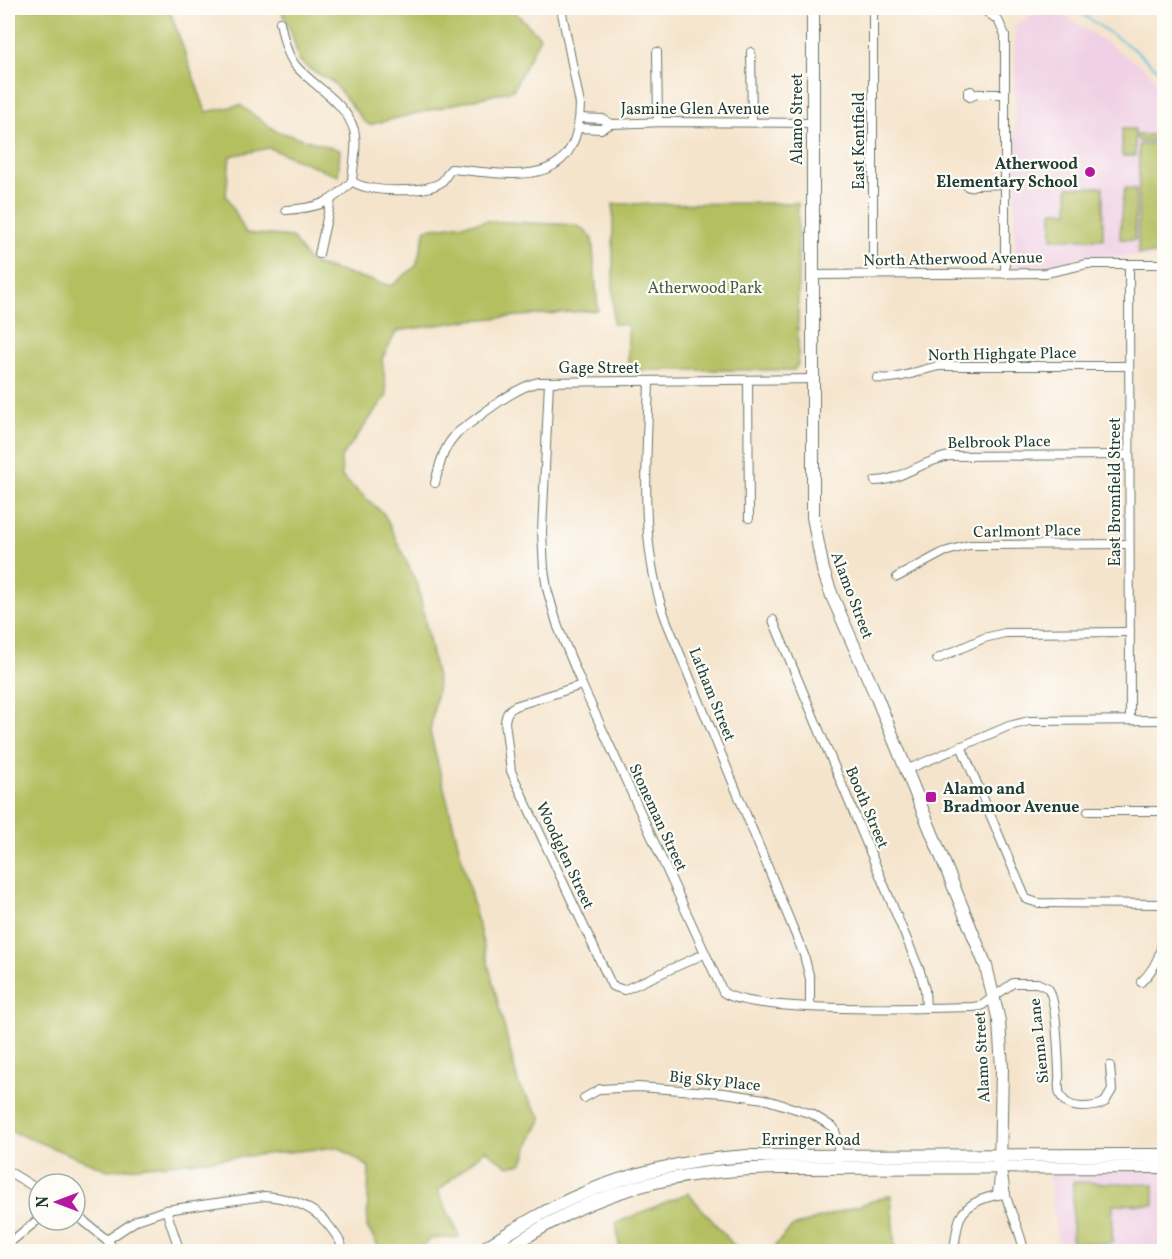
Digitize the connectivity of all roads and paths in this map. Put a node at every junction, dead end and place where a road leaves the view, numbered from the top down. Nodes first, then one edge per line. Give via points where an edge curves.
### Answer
1 (561, 8) edge
2 (813, 8) edge
3 (873, 8) edge
4 (981, 8) edge
5 (280, 22) dead end
6 (657, 52) dead end
7 (751, 52) dead end
8 (971, 91) dead end
9 (1005, 94) junction
10 (580, 117) junction
11 (658, 122) junction
12 (752, 122) junction
13 (813, 123) junction
14 (611, 124) junction
15 (578, 128) junction
16 (352, 181) junction
17 (970, 182) dead end
18 (1005, 184) junction
19 (331, 200) junction
20 (286, 210) dead end
21 (318, 254) dead end
22 (1129, 264) junction
23 (1164, 264) edge
24 (873, 274) junction
25 (1005, 274) junction
26 (813, 275) junction
27 (1129, 366) junction
28 (877, 378) dead end
29 (813, 379) junction
30 (748, 380) junction
31 (649, 381) junction
32 (549, 382) junction
33 (1129, 455) junction
34 (875, 481) dead end
35 (435, 483) dead end
36 (749, 518) dead end
37 (1129, 544) junction
38 (897, 577) dead end
39 (773, 620) dead end
40 (1130, 632) junction
41 (937, 659) dead end
42 (582, 685) junction
43 (1130, 720) junction
44 (1164, 720) edge
45 (961, 746) junction
46 (906, 770) junction
47 (1164, 811) edge
48 (1088, 812) dead end
49 (1164, 904) edge
50 (704, 954) junction
51 (1141, 982) dead end
52 (994, 997) junction
53 (810, 1006) junction
54 (926, 1008) junction
55 (1110, 1066) dead end
56 (584, 1098) dead end
57 (1164, 1155) edge
58 (838, 1161) junction
59 (1000, 1161) junction
60 (1164, 1167) edge
61 (8, 1171) edge
62 (27, 1183) edge
63 (1002, 1194) junction
64 (166, 1210) junction
65 (87, 1224) edge
66 (27, 1229) edge
67 (107, 1240) junction
68 (8, 1244) edge
69 (116, 1251) edge
70 (180, 1251) edge
71 (343, 1251) edge
72 (478, 1251) edge
73 (503, 1251) edge
74 (954, 1251) edge
75 (1024, 1251) edge

1 - 10 street
2 - 13 main road, Alamo Street
3 - 24 street, East Kentfield
4 - 9 street via 1001,23 1005,36
5 - 16 street via 294,64 331,96 353,129 356,143
6 - 11 street
7 - 12 street
8 - 9 street via 970,97
9 - 18 street
10 - 14 street, Jasmine Glen Avenue via 603,119
10 - 15 street
11 - 12 street, Jasmine Glen Avenue
11 - 14 street, Jasmine Glen Avenue
12 - 13 street, Jasmine Glen Avenue
13 - 26 main road, Alamo Street
14 - 15 street via 596,129
15 - 16 street via 558,163 543,171 521,175 451,168 442,182 432,187 392,190 369,189
16 - 19 street
17 - 18 street via 969,187
18 - 25 street
19 - 20 street
19 - 21 street
22 - 23 street, North Atherwood Avenue
22 - 25 street, North Atherwood Avenue via 1087,264 1046,273
22 - 27 street, East Bromfield Street
24 - 25 street, North Atherwood Avenue
24 - 26 street, North Atherwood Avenue
26 - 29 main road, Alamo Street
27 - 28 street, North Highgate Place via 939,366 895,379
27 - 33 street, East Bromfield Street
29 - 30 street, Gage Street
29 - 46 main road, Alamo Street via 813,517 823,570
30 - 31 street, Gage Street
30 - 36 street
31 - 32 street, Gage Street
31 - 53 street, Latham Street via 646,520 653,580 804,955 810,979
32 - 35 street, Gage Street via 523,387 458,432 445,448
32 - 42 street, Stoneman Street via 544,569 558,627
33 - 34 street, Belbrook Place via 951,456 927,462 891,480
33 - 37 street, East Bromfield Street
37 - 38 street, Carlmont Place via 969,544 944,552
37 - 40 street, East Bromfield Street
39 - 54 street, Booth Street via 920,971
40 - 41 street via 1005,633
40 - 43 street, East Bromfield Street
42 - 50 street, Stoneman Street
42 - 50 street, Woodglen Street via 509,710 506,722 515,780 612,986 624,990
43 - 44 street
43 - 45 street via 1029,721
45 - 46 street
45 - 49 street via 1026,899 1038,903
46 - 52 main road, Alamo Street via 986,966
47 - 48 street
49 - 51 street via 1160,955 1152,972
50 - 53 street, Stoneman Street via 720,989 728,996 766,1004
52 - 54 street, Stoneman Street via 981,1006
52 - 55 street, Sienna Lane via 1017,983 1037,983 1048,988 1058,1090 1066,1103 1092,1107 1105,1102 1112,1090
52 - 59 main road, Alamo Street via 1002,1068
53 - 54 street, Stoneman Street
56 - 58 street, Big Sky Place via 600,1089 638,1087 764,1099 812,1114 829,1125 836,1132
57 - 59 main road, Erringer Road
58 - 59 main road, Erringer Road
58 - 72 main road, Erringer Road via 722,1158 645,1171 580,1194
58 - 73 main road, Erringer Road via 723,1170 655,1181 577,1209
59 - 60 main road, Erringer Road
59 - 63 street, Alamo Street via 1005,1177
61 - 62 street
63 - 74 street via 969,1207 962,1215
63 - 75 street, Alamo Street
64 - 67 street via 137,1220
64 - 70 street
64 - 71 street via 250,1197 280,1197 320,1216 342,1243
65 - 67 street
66 - 68 street
67 - 69 street

